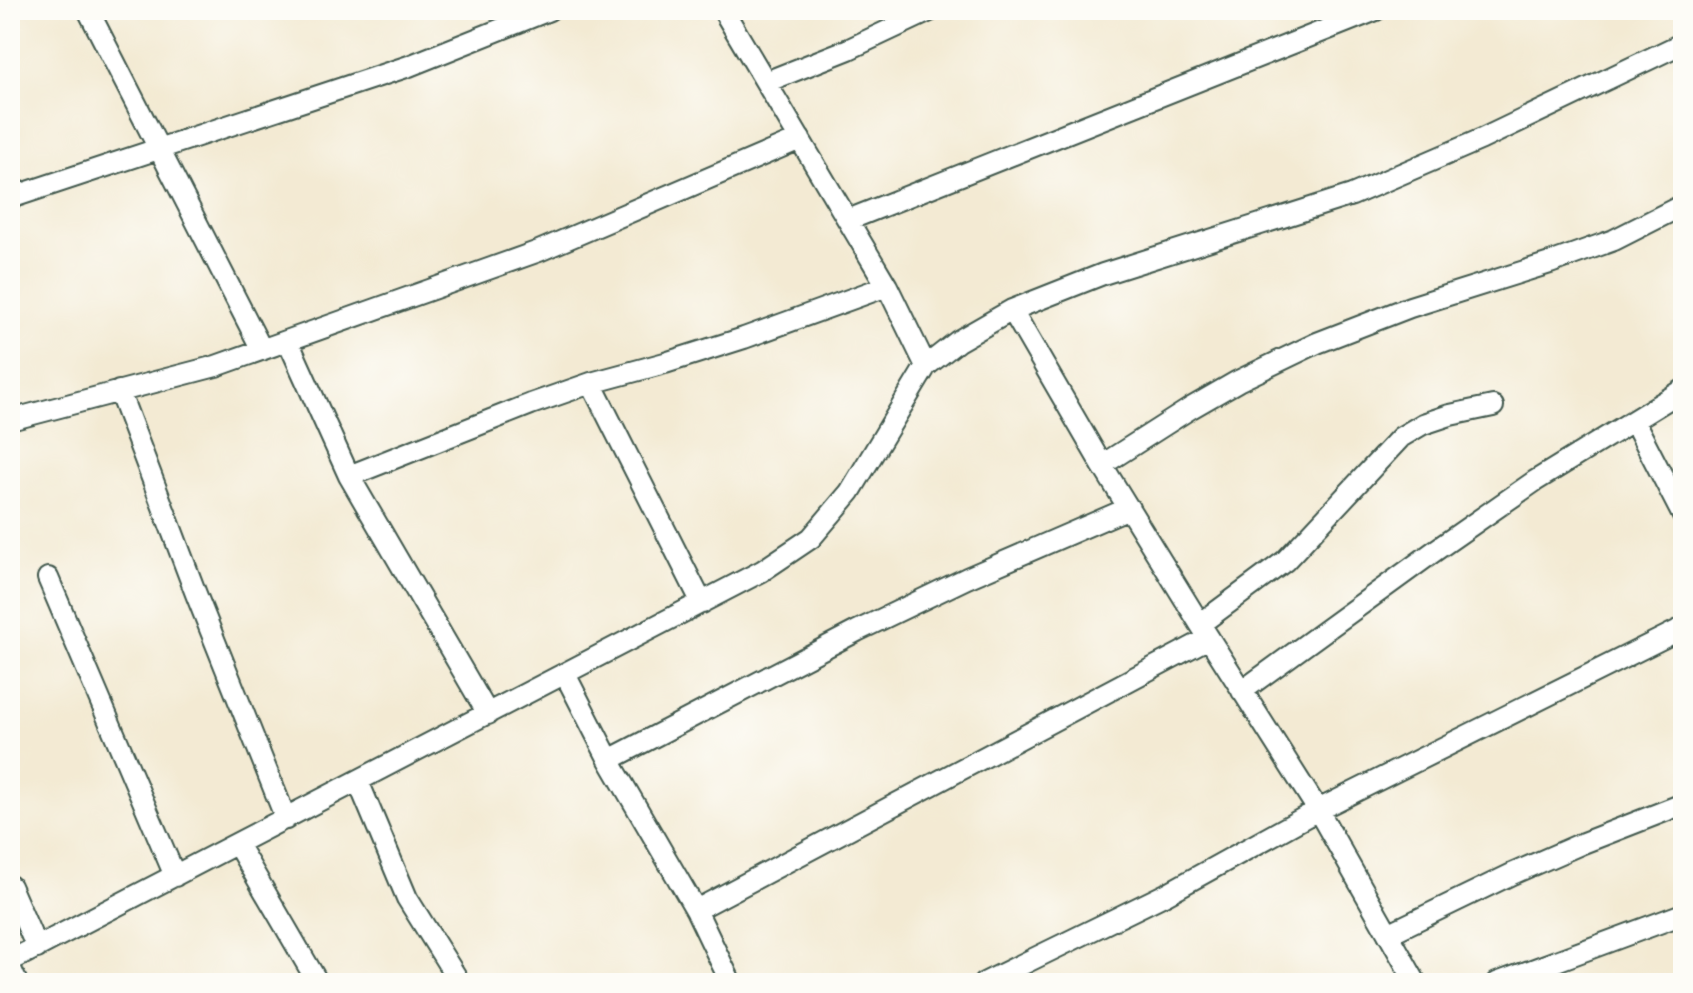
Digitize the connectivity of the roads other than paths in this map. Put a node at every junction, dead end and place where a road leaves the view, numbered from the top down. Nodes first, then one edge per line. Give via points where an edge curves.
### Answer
1 (88, 10) edge
2 (549, 10) edge
3 (723, 10) edge
4 (932, 10) edge
5 (1376, 10) edge
6 (1683, 43) edge
7 (766, 82) junction
8 (800, 139) junction
9 (159, 149) junction
10 (10, 198) edge
11 (1683, 205) edge
12 (848, 220) junction
13 (887, 286) junction
14 (1012, 310) junction
15 (288, 341) junction
16 (262, 350) junction
17 (926, 366) junction
18 (591, 383) junction
19 (1683, 390) edge
20 (119, 391) junction
21 (1493, 406) dead end
22 (10, 420) edge
23 (1634, 421) junction
24 (1102, 465) junction
25 (349, 476) junction
26 (1129, 508) junction
27 (1683, 516) edge
28 (48, 578) dead end
29 (702, 603) junction
30 (1683, 628) edge
31 (1204, 631) junction
32 (565, 674) junction
33 (1242, 691) junction
34 (488, 714) junction
35 (609, 760) junction
36 (358, 781) junction
37 (1683, 804) edge
38 (1318, 810) junction
39 (286, 819) junction
40 (237, 844) junction
41 (175, 876) junction
42 (10, 886) edge
43 (696, 910) junction
44 (1683, 914) edge
45 (1388, 934) junction
46 (37, 948) junction
47 (10, 964) edge
48 (17, 983) edge
49 (318, 983) edge
50 (460, 983) edge
51 (731, 983) edge
52 (984, 983) edge
53 (1416, 983) edge
54 (1497, 983) edge

1 - 9 street
2 - 9 street via 409,66
3 - 7 street
4 - 7 street
5 - 12 street
6 - 14 street via 1352,195 1103,274
7 - 8 street
8 - 12 street
8 - 15 street via 539,251
9 - 10 street
9 - 16 street
11 - 24 street via 1614,240 1317,343 1226,388
12 - 13 street
13 - 17 street
13 - 18 street via 744,338
14 - 17 street
14 - 24 street
15 - 16 street
15 - 25 street
16 - 20 street
17 - 29 street via 850,492 811,538
18 - 25 street
18 - 29 street
19 - 23 street
20 - 22 street
20 - 39 street
21 - 31 street via 1423,424 1401,437 1285,561
23 - 27 street
23 - 33 street via 1535,481
24 - 26 street
25 - 34 street
26 - 31 street
26 - 35 street via 857,631
28 - 41 street
29 - 32 street
30 - 38 street
31 - 33 street
31 - 43 street
32 - 34 street
32 - 35 street
33 - 38 street
34 - 36 street
35 - 43 street
36 - 39 street
36 - 50 street via 407,898
37 - 45 street via 1512,874
38 - 45 street
38 - 52 street via 1166,894
39 - 40 street
40 - 41 street
40 - 49 street
41 - 46 street
42 - 46 street
43 - 51 street
44 - 54 street
45 - 53 street
46 - 47 street
47 - 48 street

